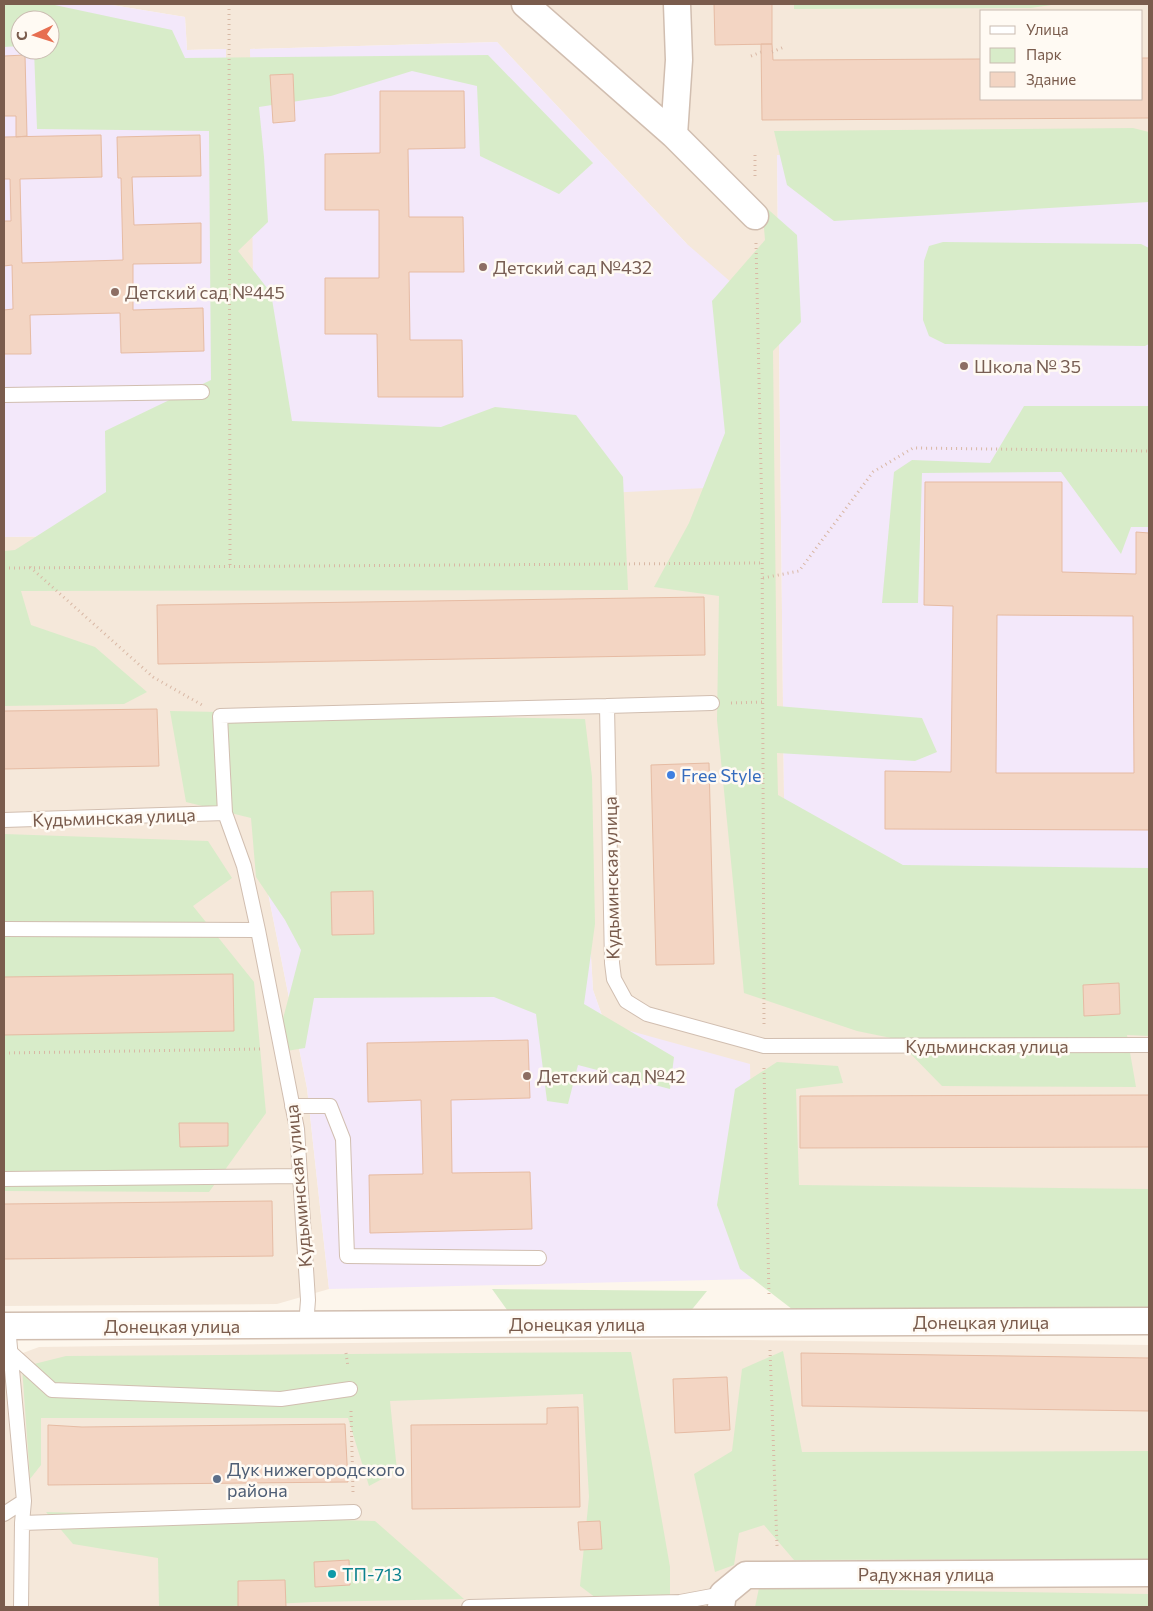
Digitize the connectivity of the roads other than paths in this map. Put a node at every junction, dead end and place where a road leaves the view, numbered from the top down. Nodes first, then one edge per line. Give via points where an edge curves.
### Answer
1 (525, 4) edge
2 (677, 4) edge
3 (674, 135) junction
4 (755, 216) road end
5 (202, 392) dead end
6 (4, 395) edge
7 (712, 703) road end
8 (607, 706) junction
9 (225, 813) junction
10 (4, 820) edge
11 (4, 929) edge
12 (258, 930) junction
13 (1149, 1045) edge
14 (292, 1106) junction
15 (300, 1176) junction
16 (4, 1178) edge
17 (539, 1258) dead end
18 (1149, 1321) edge
19 (6, 1326) edge
20 (306, 1326) junction
21 (10, 1352) junction
22 (350, 1389) road end
23 (24, 1501) junction
24 (354, 1512) road end
25 (4, 1514) edge
26 (22, 1523) junction
27 (1149, 1574) edge
28 (722, 1601) edge
29 (21, 1607) edge
30 (469, 1607) edge

1 - 3 street
2 - 3 street via 679,60
3 - 4 street
5 - 6 lane
7 - 8 lane
8 - 9 lane, Кудьминская улица via 220,716
8 - 13 lane, Кудьминская улица via 612,963 614,978 626,1000 647,1014 764,1046
9 - 10 lane, Кудьминская улица
9 - 12 lane, Кудьминская улица via 244,866
11 - 12 lane
12 - 14 lane, Кудьминская улица
14 - 15 lane, Кудьминская улица
14 - 17 lane via 330,1106 343,1139 347,1256
15 - 16 lane
15 - 20 lane, Кудьминская улица via 308,1300
18 - 20 street, Донецкая улица
19 - 20 street, Донецкая улица
19 - 21 lane
21 - 22 lane via 52,1390 281,1399
21 - 23 lane
23 - 25 lane
23 - 26 lane
24 - 26 lane
26 - 29 lane
27 - 28 street, Радужная улица via 746,1575
28 - 30 lane

